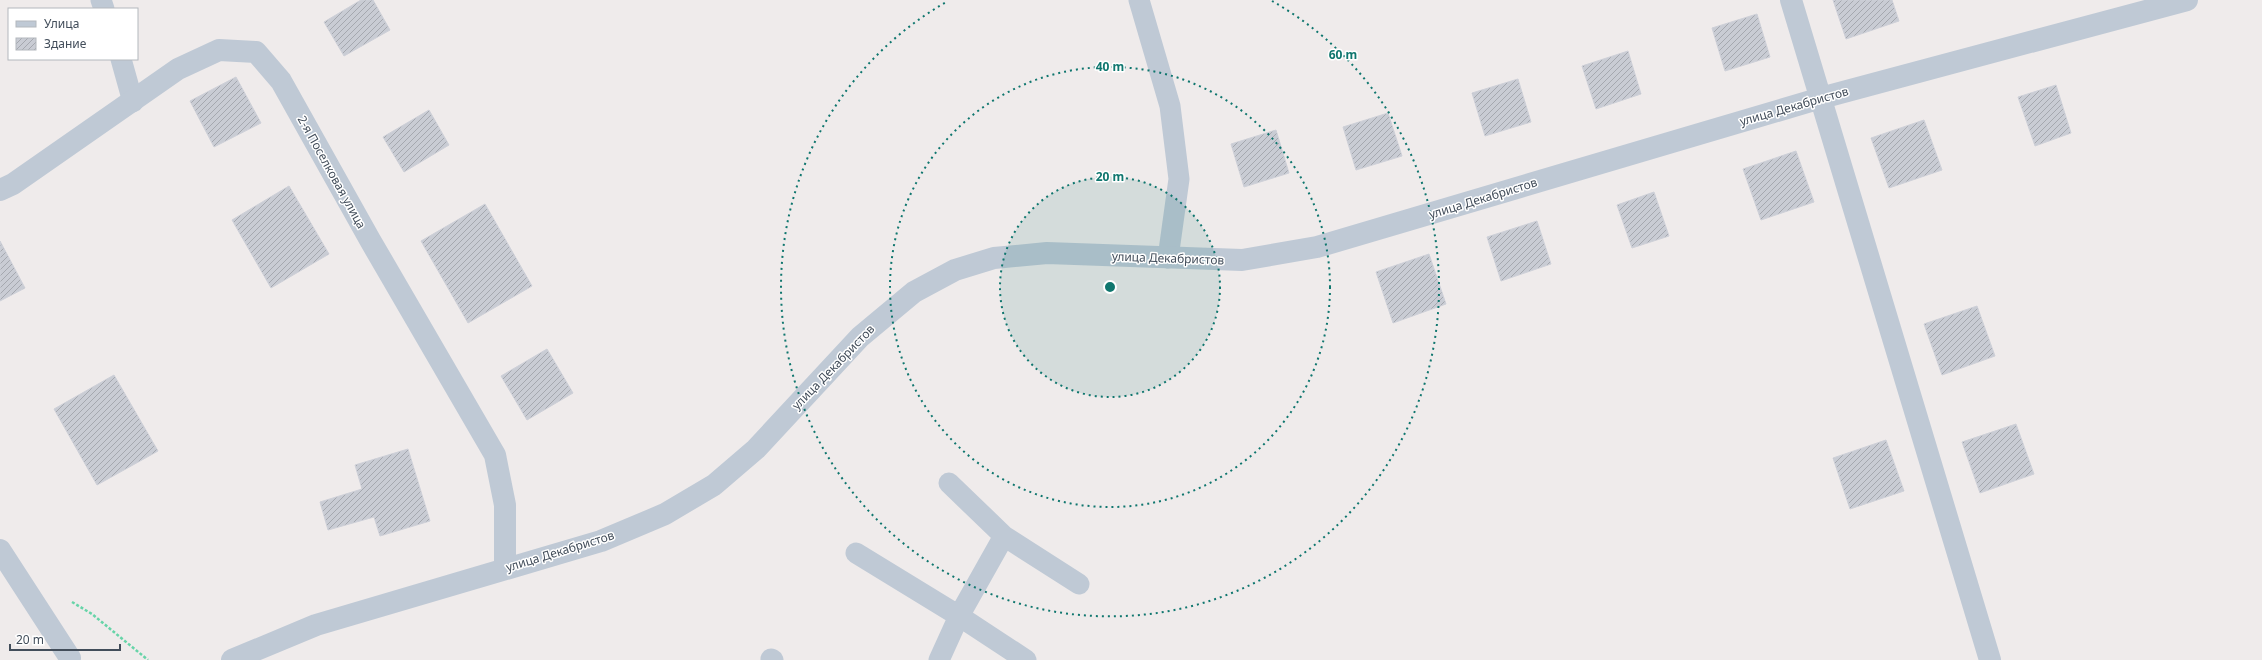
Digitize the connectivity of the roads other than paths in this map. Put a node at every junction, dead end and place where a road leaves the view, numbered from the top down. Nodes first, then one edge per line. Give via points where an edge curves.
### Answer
1 (1138, 0) edge
2 (1791, 0) edge
3 (2187, 0) edge
4 (121, 60) edge
5 (1821, 98) junction
6 (133, 102) junction
7 (0, 190) edge
8 (1168, 258) junction
9 (949, 483) dead end
10 (1004, 536) junction
11 (0, 550) edge
12 (856, 553) dead end
13 (505, 567) junction
14 (1079, 584) dead end
15 (959, 616) junction
16 (70, 658) dead end
17 (232, 660) edge
18 (939, 660) edge
19 (1026, 660) edge
20 (1990, 660) edge

1 - 8 lane via 1170,106 1179,179
2 - 5 street
3 - 5 street, улица Декабристов
4 - 6 lane
5 - 8 street, улица Декабристов via 1317,247 1242,260
5 - 20 street
6 - 7 street, 2-я Поселковая улица via 13,184
6 - 13 street, 2-я Поселковая улица via 178,69 219,50 256,52 281,81 495,455 505,505
8 - 13 street, улица Декабристов via 1047,253 994,258 955,270 914,292 860,337 756,449 714,485 665,514 601,541
9 - 10 lane
10 - 14 lane
10 - 15 lane
11 - 16 street
12 - 15 lane
13 - 17 street, улица Декабристов via 316,625
15 - 18 lane
15 - 19 lane

